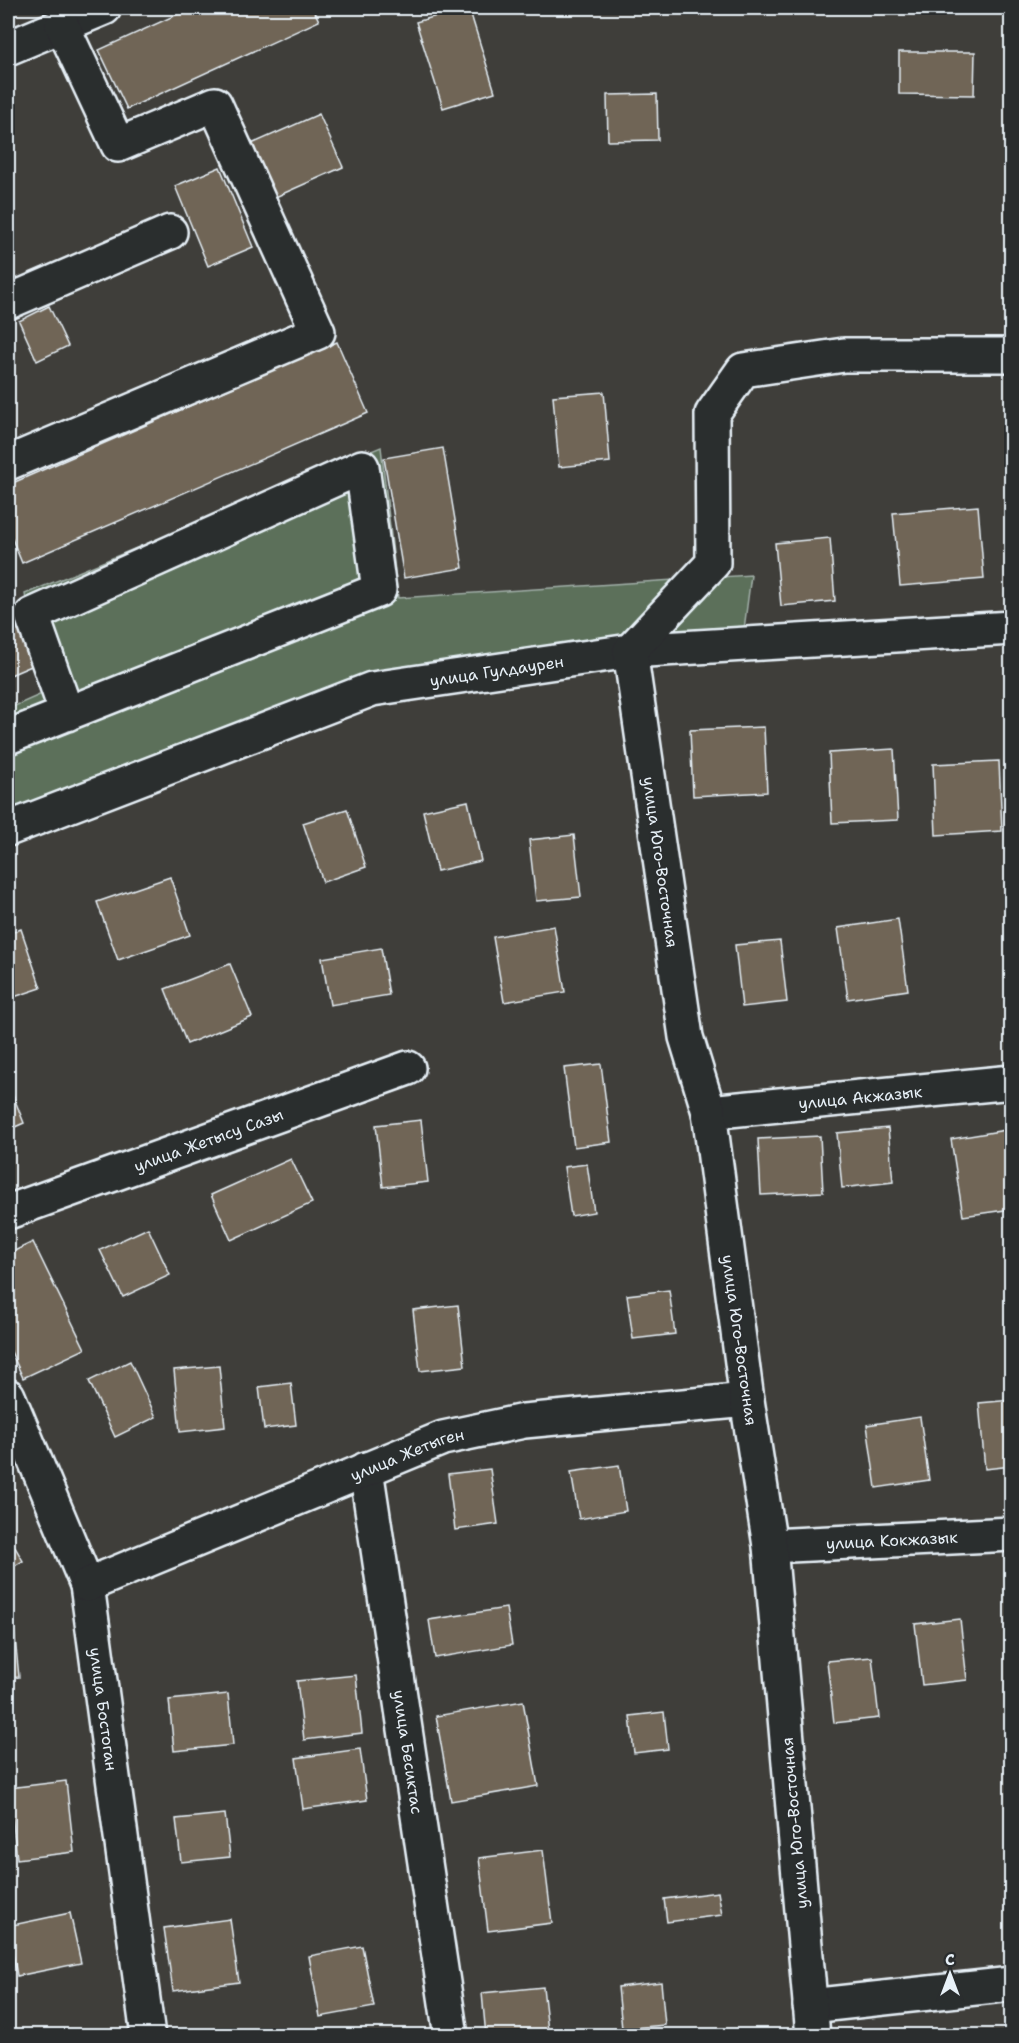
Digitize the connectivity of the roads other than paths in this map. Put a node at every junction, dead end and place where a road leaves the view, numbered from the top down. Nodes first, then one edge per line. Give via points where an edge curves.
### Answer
1 (104, 8) edge
2 (62, 25) junction
3 (8, 48) edge
4 (170, 232) dead end
5 (8, 302) edge
6 (1011, 355) edge
7 (8, 463) edge
8 (1011, 628) edge
9 (630, 651) junction
10 (67, 714) junction
11 (8, 737) edge
12 (8, 829) edge
13 (408, 1068) dead end
14 (1011, 1082) edge
15 (709, 1112) junction
16 (8, 1212) edge
17 (8, 1396) edge
18 (747, 1400) junction
19 (366, 1469) junction
20 (1011, 1534) edge
21 (770, 1546) junction
22 (87, 1585) junction
23 (1011, 1984) edge
24 (811, 2021) edge
25 (148, 2036) edge
26 (450, 2036) edge

1 - 2 street
2 - 3 street
2 - 7 street via 118,145 215,104 318,332
4 - 5 street
6 - 9 street via 844,355 743,370 712,414 713,563
8 - 9 street, улица Гулдаурен
9 - 12 street, улица Гулдаурен via 372,689
9 - 15 street, улица Юго-Восточная via 686,1037
10 - 10 street via 380,590 362,467 32,615
10 - 11 street
13 - 16 street, улица Жетысу Сазы
14 - 15 street, улица Акжазык
15 - 18 street, улица Юго-Восточная
17 - 22 street, улица Бостоган
18 - 19 street, улица Жетыген via 524,1421 443,1438
18 - 21 street, улица Юго-Восточная
19 - 22 street, улица Жетыген
19 - 26 street, улица Бесиктас
20 - 21 street, улица Кокжазык
21 - 24 street, улица Юго-Восточная
22 - 25 street, улица Бостоган
23 - 24 street

